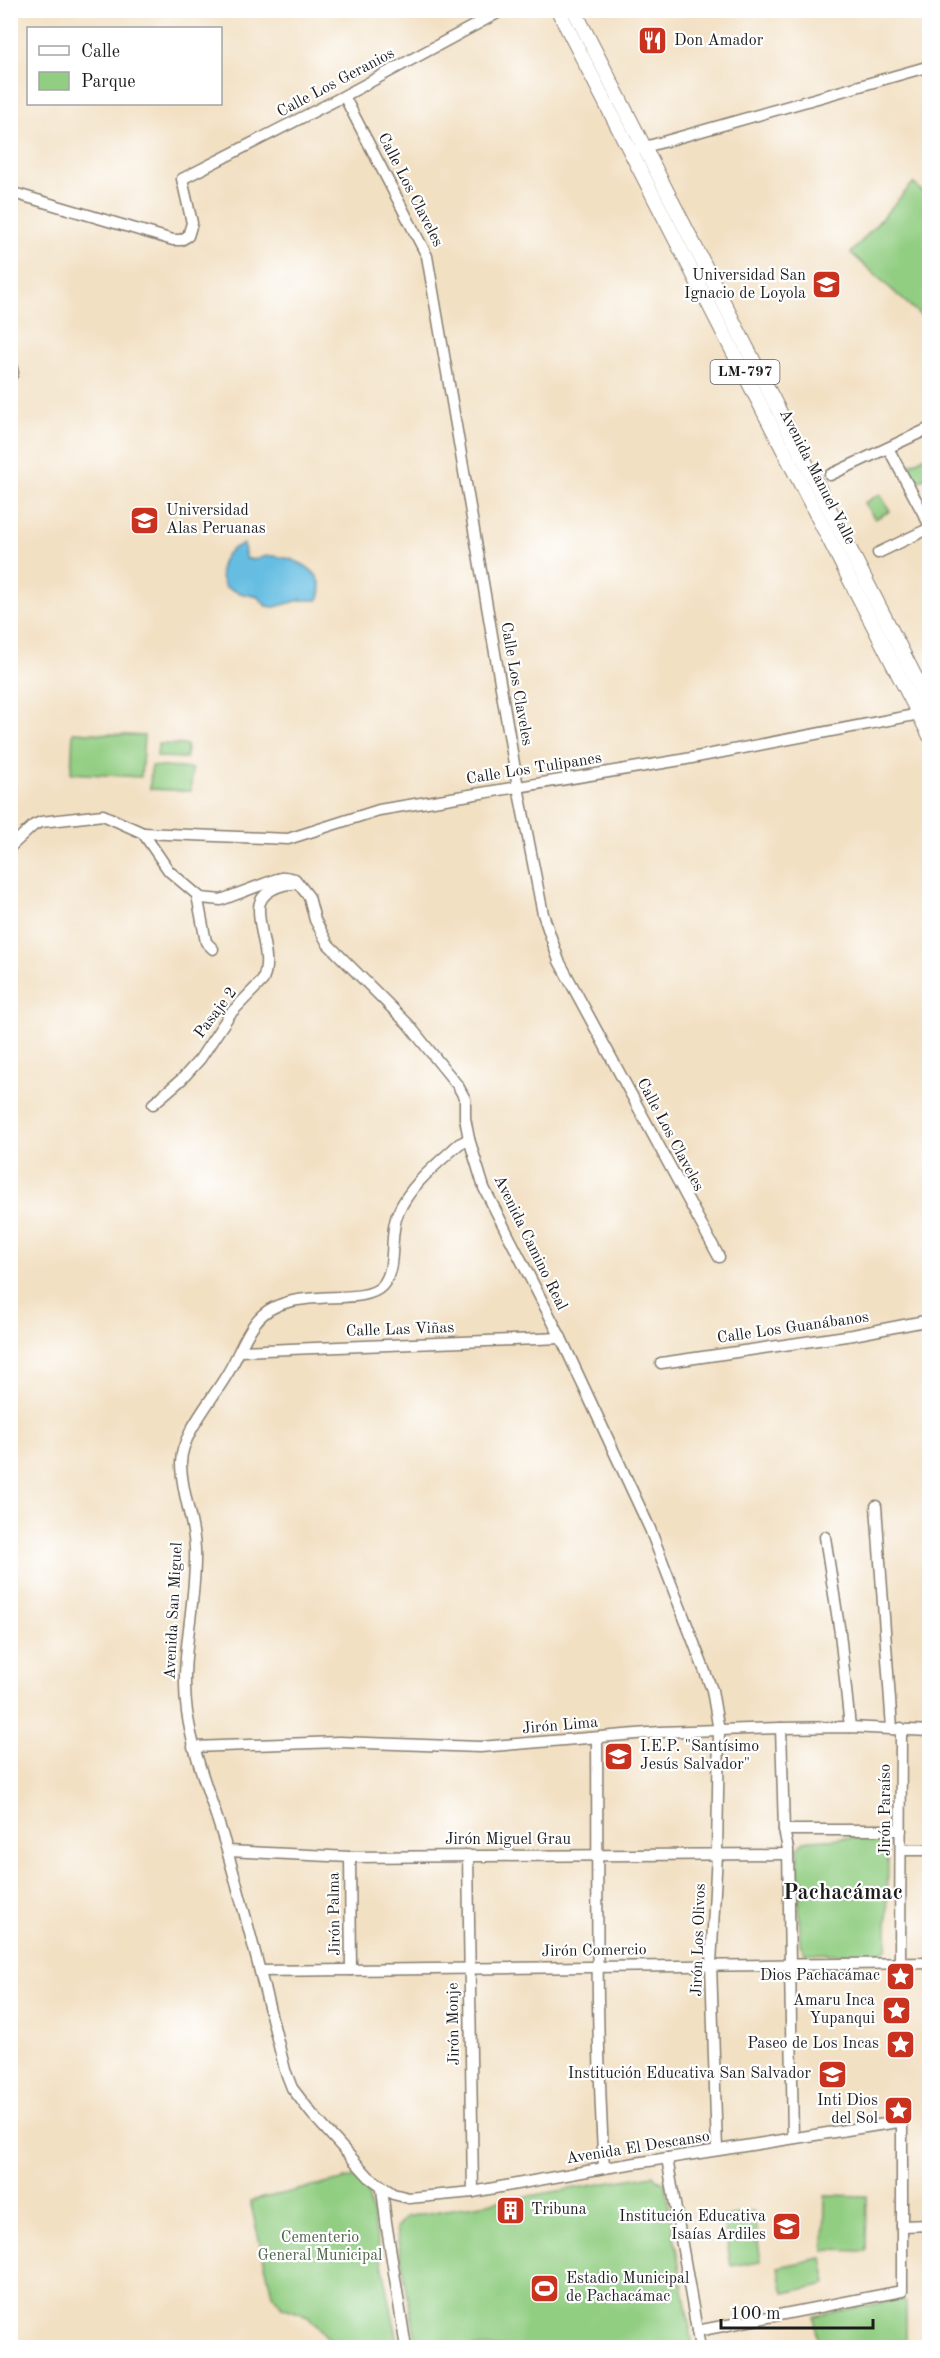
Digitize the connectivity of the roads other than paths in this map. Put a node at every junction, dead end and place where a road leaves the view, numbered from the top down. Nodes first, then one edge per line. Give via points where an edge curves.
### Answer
1 (503, 10) edge
2 (558, 10) edge
3 (574, 10) edge
4 (930, 66) edge
5 (344, 96) junction
6 (637, 149) junction
7 (10, 192) edge
8 (10, 359) edge
9 (10, 378) edge
10 (930, 428) edge
11 (888, 448) junction
12 (830, 476) dead end
13 (930, 527) edge
14 (878, 553) dead end
15 (926, 711) edge
16 (930, 736) edge
17 (518, 787) junction
18 (143, 832) junction
19 (10, 847) edge
20 (302, 886) junction
21 (197, 895) junction
22 (213, 949) dead end
23 (153, 1104) dead end
24 (469, 1139) junction
25 (719, 1257) dead end
26 (930, 1320) edge
27 (561, 1338) junction
28 (240, 1351) junction
29 (661, 1362) dead end
30 (876, 1506) dead end
31 (825, 1537) dead end
32 (850, 1727) junction
33 (781, 1728) junction
34 (896, 1728) junction
35 (719, 1731) junction
36 (930, 1731) edge
37 (597, 1738) junction
38 (193, 1747) junction
39 (784, 1830) junction
40 (901, 1830) junction
41 (901, 1850) junction
42 (930, 1850) edge
43 (228, 1851) junction
44 (598, 1854) junction
45 (717, 1854) junction
46 (788, 1854) junction
47 (468, 1855) junction
48 (350, 1857) junction
49 (900, 1963) junction
50 (930, 1963) edge
51 (711, 1964) junction
52 (597, 1966) junction
53 (790, 1966) junction
54 (468, 1968) junction
55 (351, 1970) junction
56 (260, 1971) junction
57 (794, 2138) junction
58 (717, 2150) junction
59 (667, 2158) junction
60 (604, 2168) junction
61 (382, 2189) junction
62 (473, 2192) junction
63 (930, 2225) edge
64 (902, 2226) junction
65 (697, 2331) junction
66 (406, 2348) edge
67 (700, 2348) edge

1 - 5 street, Calle Los Geranios
2 - 6 main road, Avenida Manuel Valle / LM-797
3 - 6 main road, Avenida Manuel Valle / LM-797
4 - 6 street
5 - 7 street, Calle Los Geranios via 182,179 192,223 188,236 181,240
5 - 17 street, Calle Los Claveles via 428,256
6 - 15 main road, Avenida Manuel Valle / LM-797 via 808,466
8 - 9 street
10 - 11 street
11 - 12 street
11 - 13 street
13 - 14 street
15 - 16 main road, Avenida Manuel Valle / LM-797
15 - 17 street, Calle Los Tulipanes via 681,760
17 - 18 street, Calle Los Tulipanes via 379,810 288,838
17 - 25 street, Calle Los Claveles via 543,914 560,961
18 - 19 street via 103,815 48,820 34,825
18 - 21 street via 169,871
20 - 21 street via 285,877 221,900
20 - 23 street, Pasaje 2 via 282,885 260,902 265,942 263,980 230,1014 200,1059
20 - 24 street, Avenida Camino Real via 328,944 408,1023 458,1086 465,1099
21 - 22 street via 206,942
24 - 27 street, Avenida Camino Real via 483,1188
24 - 28 street, Avenida San Miguel via 412,1189 397,1215 388,1280 378,1290 306,1298 274,1307 256,1322
26 - 29 street, Calle Los Guanábanos
27 - 28 street, Calle Las Viñas
27 - 35 street, Avenida Camino Real via 650,1529 712,1690
28 - 38 street, Avenida San Miguel via 187,1439 181,1460 196,1547 184,1673
30 - 34 street, Jirón Paraíso
31 - 32 street
32 - 33 street, Jirón Lima
32 - 34 street, Jirón Lima
33 - 35 street, Jirón Lima
33 - 39 street
34 - 36 street, Jirón Lima
34 - 40 street, Jirón Paraíso
35 - 37 street, Jirón Lima
35 - 45 street, Jirón Los Olivos
37 - 38 street, Jirón Lima via 480,1747 339,1742
37 - 44 street
38 - 43 street, Avenida San Miguel
39 - 40 street
39 - 46 street
40 - 41 street, Jirón Paraíso
41 - 42 street
41 - 49 street, Jirón Paraíso
43 - 48 street, Jirón Miguel Grau
43 - 56 street, Avenida San Miguel
44 - 45 street, Jirón Miguel Grau
44 - 47 street, Jirón Miguel Grau
44 - 52 street
45 - 46 street, Jirón Miguel Grau
45 - 51 street, Jirón Los Olivos
46 - 53 street
47 - 48 street, Jirón Miguel Grau
47 - 54 street, Jirón Monje
48 - 55 street, Jirón Palma
49 - 50 street, Jirón Comercio
49 - 53 street, Jirón Comercio
51 - 52 street, Jirón Comercio
51 - 53 street, Jirón Comercio
51 - 58 street, Jirón Los Olivos
52 - 54 street, Jirón Comercio
52 - 60 street
53 - 57 street
54 - 55 street, Jirón Comercio
54 - 62 street, Jirón Monje
55 - 56 street, Jirón Comercio
56 - 61 street, Avenida San Miguel via 292,2088
57 - 58 street, Avenida El Descanso
57 - 64 street, Avenida El Descanso via 900,2123
58 - 59 street, Avenida El Descanso
59 - 60 street, Avenida El Descanso
59 - 65 street
60 - 62 street, Avenida El Descanso
61 - 62 street, Avenida El Descanso via 409,2198
61 - 66 street
63 - 64 street
64 - 65 street via 902,2291
65 - 67 street

